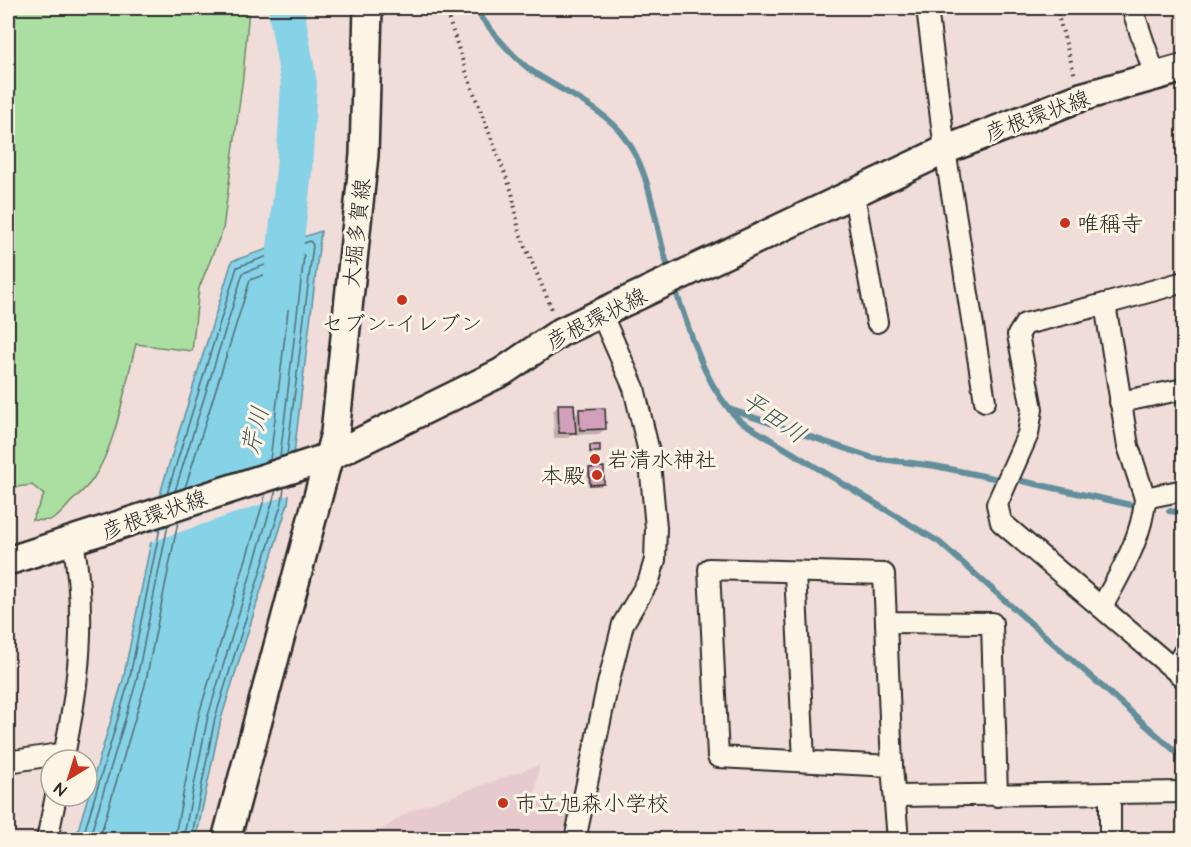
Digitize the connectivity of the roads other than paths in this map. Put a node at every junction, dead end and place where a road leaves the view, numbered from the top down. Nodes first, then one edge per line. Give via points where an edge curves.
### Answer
1 (368, 8) edge
2 (927, 8) edge
3 (1132, 8) edge
4 (1184, 68) edge
5 (1155, 76) junction
6 (945, 150) junction
7 (855, 195) junction
8 (1184, 282) edge
9 (1105, 303) junction
10 (601, 313) junction
11 (877, 322) dead end
12 (1184, 389) edge
13 (985, 401) dead end
14 (1120, 402) junction
15 (329, 457) junction
16 (1184, 490) edge
17 (1145, 498) junction
18 (85, 537) junction
19 (8, 561) edge
20 (795, 572) junction
21 (1102, 607) junction
22 (886, 622) junction
23 (1180, 666) edge
24 (65, 748) edge
25 (39, 759) edge
26 (804, 761) junction
27 (8, 762) edge
28 (892, 766) junction
29 (1184, 792) edge
30 (1110, 793) junction
31 (897, 796) junction
32 (997, 796) junction
33 (54, 808) edge
34 (47, 840) edge
35 (226, 840) edge
36 (575, 840) edge
37 (898, 840) edge
38 (1110, 840) edge

1 - 15 main road, 大堀多賀線 via 364,155 335,433
2 - 6 street
3 - 5 street
4 - 5 main road, 彦根環状線
5 - 6 main road, 彦根環状線 via 1081,97
6 - 7 main road, 彦根環状線
6 - 13 street
7 - 10 main road, 彦根環状線
7 - 11 street
8 - 9 street
9 - 14 street
9 - 21 street via 1025,324 1018,335 1032,409 1028,434 997,504 1001,522
10 - 15 main road, 彦根環状線 via 561,332 502,372
10 - 36 street via 634,388 649,452 655,560 649,579 623,624
12 - 14 street
14 - 17 street via 1128,446
15 - 18 main road, 彦根環状線
15 - 35 main road, 大堀多賀線
16 - 17 street
17 - 21 street via 1144,517
18 - 19 main road, 彦根環状線
18 - 24 street via 81,654
20 - 22 street via 884,574
20 - 26 street
20 - 26 street via 709,569 718,757
21 - 23 street
22 - 28 street
22 - 32 street via 992,623
25 - 27 street
26 - 28 street
28 - 31 street
29 - 30 street
30 - 32 street
30 - 38 street
31 - 32 street
31 - 37 street
33 - 34 street

